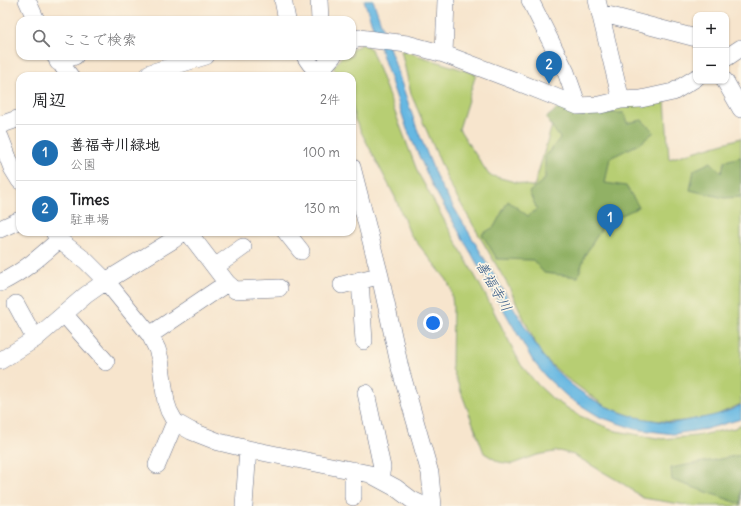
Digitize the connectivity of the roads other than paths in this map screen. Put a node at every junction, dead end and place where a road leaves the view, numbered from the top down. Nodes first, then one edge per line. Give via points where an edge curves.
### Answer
1 (27, 0) edge
2 (283, 0) edge
3 (319, 0) edge
4 (446, 0) edge
5 (530, 0) edge
6 (598, 6) edge
7 (34, 16) edge
8 (286, 16) edge
9 (320, 16) edge
10 (693, 37) edge
11 (359, 40) edge
12 (444, 54) junction
13 (58, 60) edge
14 (193, 60) edge
15 (307, 60) edge
16 (325, 67) edge
17 (67, 72) edge
18 (153, 72) edge
19 (693, 80) edge
20 (727, 84) edge
21 (621, 100) junction
22 (578, 106) junction
23 (741, 109) edge
24 (16, 119) edge
25 (0, 125) edge
26 (0, 137) edge
27 (16, 174) edge
28 (356, 183) edge
29 (16, 222) edge
30 (0, 229) edge
31 (57, 236) edge
32 (178, 236) edge
33 (191, 236) edge
34 (289, 236) edge
35 (243, 247) dead end
36 (301, 252) dead end
37 (215, 267) junction
38 (380, 276) junction
39 (360, 280) junction
40 (106, 281) junction
41 (0, 283) edge
42 (227, 283) junction
43 (342, 285) dead end
44 (279, 288) dead end
45 (16, 304) dead end
46 (64, 314) junction
47 (150, 335) junction
48 (35, 339) junction
49 (364, 341) dead end
50 (0, 361) edge
51 (106, 362) dead end
52 (364, 403) dead end
53 (175, 422) junction
54 (248, 449) junction
55 (157, 465) dead end
56 (353, 470) junction
57 (380, 479) junction
58 (353, 497) dead end
59 (244, 506) edge
60 (425, 506) edge
61 (433, 506) edge

1 - 7 street
2 - 8 street
3 - 9 street
4 - 12 street
5 - 22 street via 566,72
6 - 10 street
6 - 21 street
11 - 12 street via 407,44
12 - 22 street
13 - 17 street
14 - 18 street
15 - 16 street via 311,66
19 - 21 street via 673,92 641,99
20 - 23 street
21 - 22 street via 600,105
24 - 25 street
26 - 27 street
28 - 38 street
29 - 30 street
31 - 40 street
31 - 41 street via 36,260 14,277
32 - 40 street
33 - 37 street
34 - 36 street
35 - 37 street
37 - 42 street
38 - 39 street
38 - 61 street via 400,368 430,473
39 - 43 street
39 - 49 street
40 - 46 street
40 - 47 street
42 - 44 street via 235,290
42 - 47 street
45 - 48 street
46 - 48 street
46 - 51 street
47 - 53 street via 160,359 168,411
48 - 50 street
52 - 57 street via 382,467
53 - 54 street via 219,442
53 - 55 street
54 - 56 street
54 - 59 street
56 - 57 street
56 - 58 street
57 - 60 street

